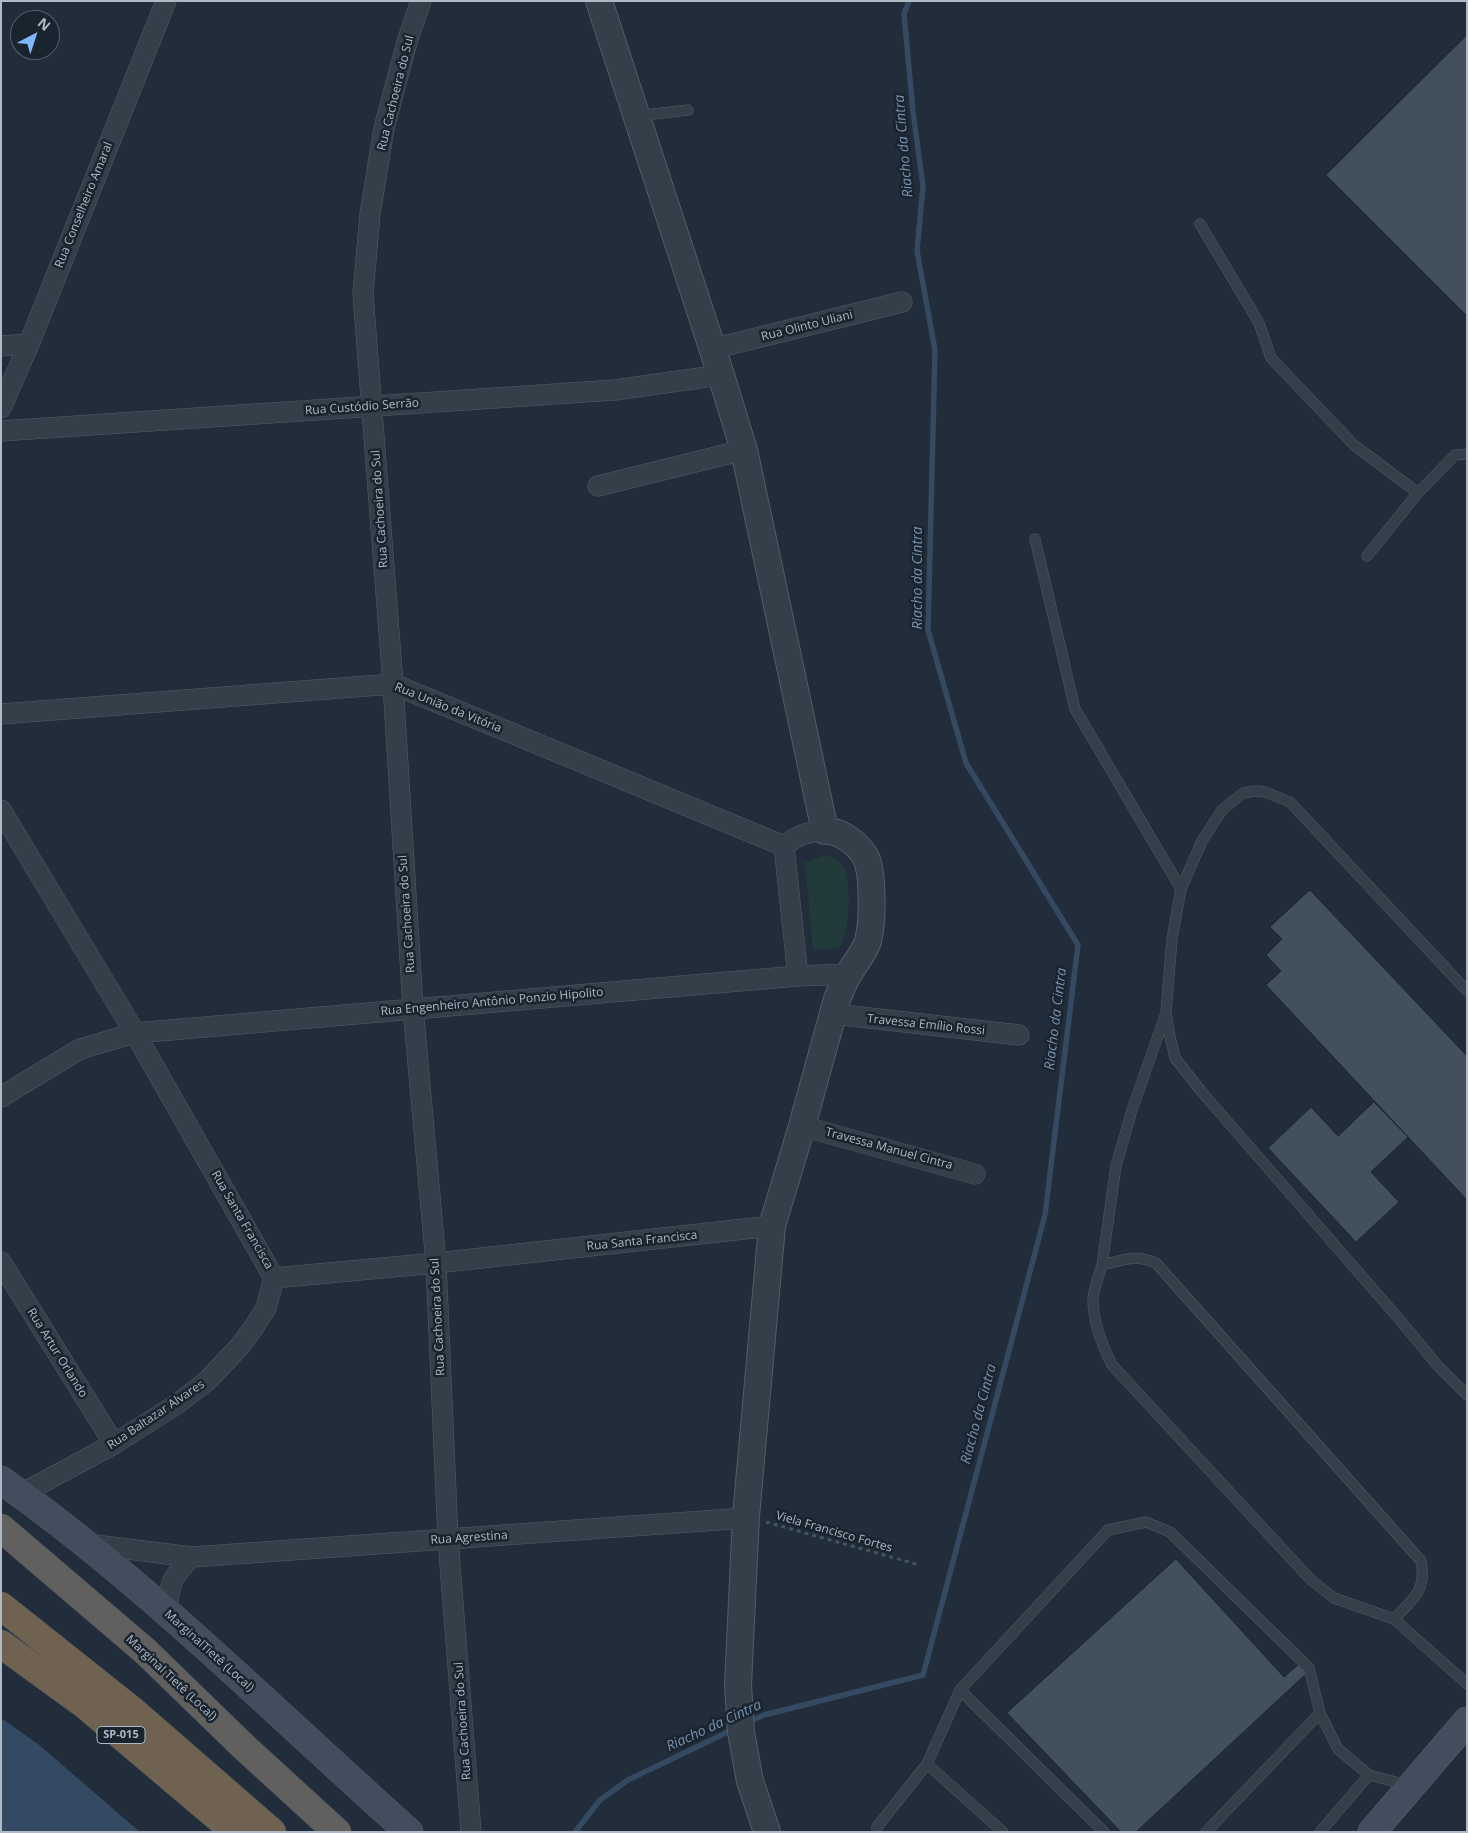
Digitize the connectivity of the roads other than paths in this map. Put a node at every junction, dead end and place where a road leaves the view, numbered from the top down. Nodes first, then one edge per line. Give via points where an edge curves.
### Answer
1 (166, 1) edge
2 (421, 1) edge
3 (599, 1) edge
4 (688, 110) dead end
5 (636, 116) junction
6 (1200, 224) dead end
7 (902, 302) dead end
8 (29, 344) junction
9 (1, 346) edge
10 (712, 349) junction
11 (721, 375) junction
12 (372, 407) junction
13 (1, 408) edge
14 (1, 430) edge
15 (744, 450) junction
16 (1467, 454) edge
17 (598, 486) dead end
18 (1418, 493) junction
19 (1035, 539) dead end
20 (1367, 556) dead end
21 (392, 684) junction
22 (1, 714) edge
23 (1, 810) edge
24 (825, 831) junction
25 (784, 846) junction
26 (1181, 889) junction
27 (849, 974) junction
28 (798, 976) junction
29 (1467, 991) edge
30 (412, 1008) junction
31 (1166, 1012) junction
32 (834, 1014) junction
33 (135, 1033) junction
34 (1019, 1034) dead end
35 (1, 1096) edge
36 (802, 1126) junction
37 (975, 1174) dead end
38 (772, 1226) junction
39 (1, 1262) edge
40 (436, 1263) junction
41 (1102, 1265) junction
42 (274, 1278) junction
43 (1467, 1395) edge
44 (114, 1444) junction
45 (11, 1487) edge
46 (746, 1517) junction
47 (1, 1528) edge
48 (448, 1539) junction
49 (86, 1544) junction
50 (192, 1557) junction
51 (1, 1606) edge
52 (167, 1613) junction
53 (1394, 1619) junction
54 (1, 1644) edge
55 (1467, 1684) edge
56 (960, 1690) junction
57 (1320, 1713) junction
58 (1467, 1721) edge
59 (927, 1764) junction
60 (1369, 1775) junction
61 (1411, 1786) junction
62 (270, 1830) edge
63 (235, 1832) edge
64 (337, 1832) edge
65 (409, 1832) edge
66 (471, 1832) edge
67 (767, 1832) edge
68 (877, 1832) edge
69 (1004, 1832) edge
70 (1104, 1832) edge
71 (1206, 1832) edge
72 (1320, 1832) edge
73 (1372, 1832) edge

1 - 8 street, Rua Conselheiro Amaral
2 - 12 street, Rua Cachoeira do Sul via 384,128 370,214 363,294
3 - 5 street
4 - 5 lane
5 - 10 street
6 - 18 lane via 1259,323 1271,358 1354,445
7 - 10 street, Rua Olinto Uliani
8 - 9 street
8 - 13 street, Rua Conselheiro Amaral
10 - 11 street
11 - 12 street, Rua Custódio Serrão via 615,390
11 - 15 street
12 - 14 street, Rua Custódio Serrão
12 - 21 street, Rua Cachoeira do Sul
15 - 17 street
15 - 24 street
16 - 18 lane via 1455,456
18 - 20 lane
19 - 26 lane via 1075,709
21 - 22 street, Rua União da Vitória
21 - 25 street, Rua União da Vitória
21 - 30 street, Rua Cachoeira do Sul
23 - 33 street, Rua Santa Francisca
24 - 25 street via 813,831
24 - 27 street via 849,838 867,860 873,911 868,941
25 - 28 street
26 - 29 lane via 1202,840 1222,810 1243,794 1256,791 1272,794 1290,802
26 - 31 lane via 1172,939
27 - 28 street, Rua Engenheiro Antônio Ponzio Hipolito
27 - 32 street
28 - 30 street, Rua Engenheiro Antônio Ponzio Hipolito
30 - 33 street, Rua Engenheiro Antônio Ponzio Hipolito
30 - 40 street, Rua Cachoeira do Sul
31 - 41 lane via 1116,1166
31 - 43 lane via 1175,1058 1438,1366
32 - 34 street, Travessa Emílio Rossi
32 - 36 street
33 - 35 street, Rua Engenheiro Antônio Ponzio Hipolito via 80,1049
33 - 42 street, Rua Santa Francisca
36 - 37 street, Travessa Manuel Cintra
36 - 38 street
38 - 40 street, Rua Santa Francisca
38 - 46 street
39 - 44 street, Rua Artur Orlando
40 - 42 street, Rua Santa Francisca
40 - 48 street, Rua Cachoeira do Sul
41 - 53 lane via 1093,1299 1102,1346 1112,1365 1311,1580 1334,1598
41 - 53 lane via 1134,1257 1156,1263 1421,1561 1423,1584
42 - 44 street, Rua Baltazar Alvares via 266,1308 254,1328 207,1381
44 - 45 street, Rua Baltazar Alvares
45 - 49 main road, MarginalTietê (Local)
46 - 48 street, Rua Agrestina
46 - 67 street via 738,1685 742,1738 750,1781
47 - 64 highway, Marginal Tietê (Local) via 145,1651
48 - 50 street, Rua Agrestina
48 - 66 street, Rua Cachoeira do Sul
49 - 50 street, Rua Agrestina
49 - 52 main road, MarginalTietê (Local)
50 - 52 street via 177,1571 168,1590
51 - 62 highway via 133,1710
52 - 65 main road, MarginalTietê (Local)
53 - 55 lane
54 - 63 highway, SP-015 via 85,1705
56 - 57 lane via 1108,1530 1146,1522 1170,1532 1309,1668
56 - 59 lane
56 - 70 lane
57 - 60 lane via 1338,1749
57 - 71 lane
58 - 61 main road
59 - 68 lane
59 - 69 lane
60 - 61 lane
60 - 72 lane
61 - 73 main road

